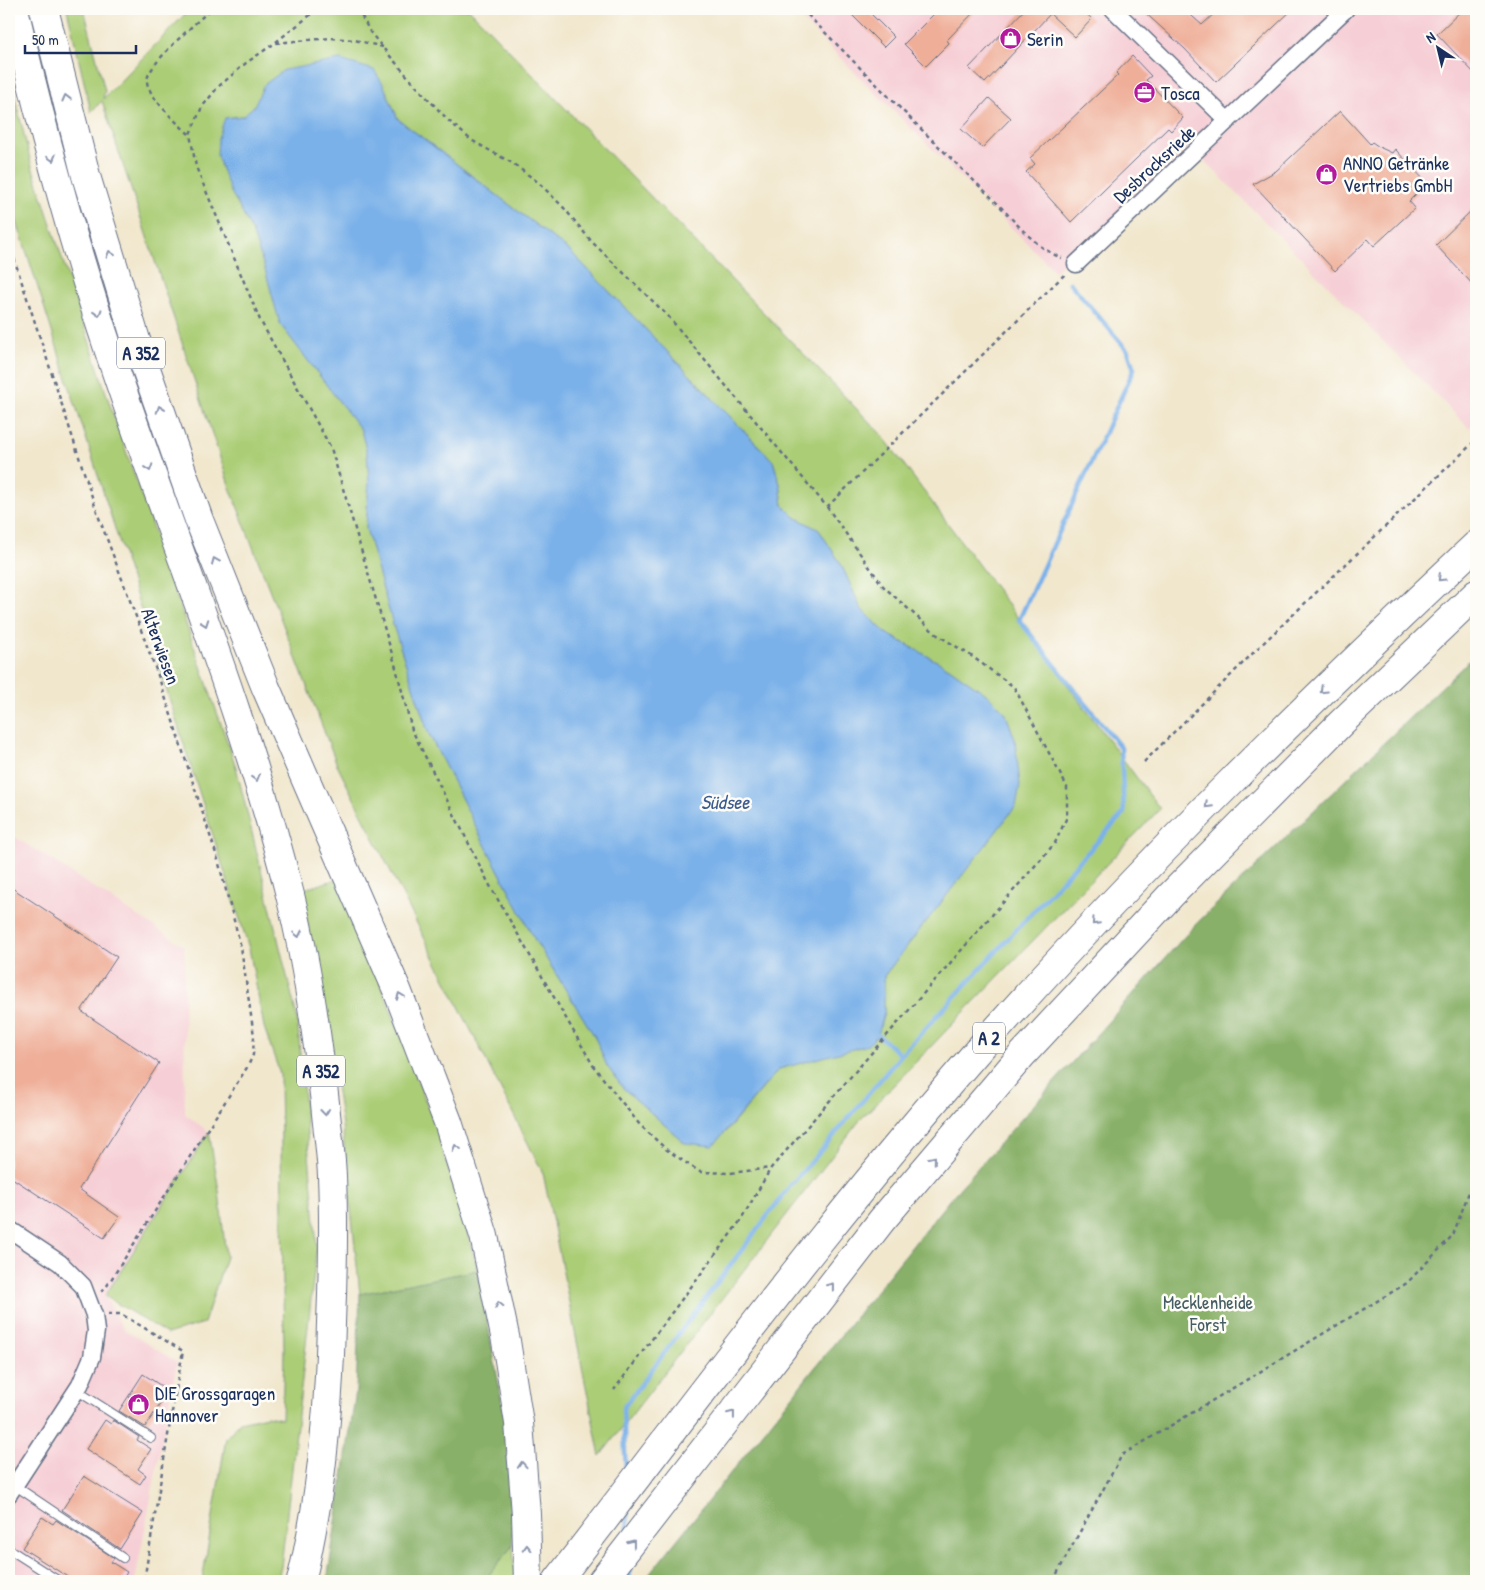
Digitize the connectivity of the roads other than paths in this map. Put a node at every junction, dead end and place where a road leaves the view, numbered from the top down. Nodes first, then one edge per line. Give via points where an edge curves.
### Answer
1 (14, 9) edge
2 (44, 9) edge
3 (1113, 9) edge
4 (1346, 9) edge
5 (1228, 121) junction
6 (1076, 264) road end
7 (1476, 545) edge
8 (1476, 594) edge
9 (9, 1229) edge
10 (76, 1390) junction
11 (151, 1438) dead end
12 (12, 1489) edge
13 (9, 1549) edge
14 (123, 1558) dead end
15 (59, 1581) edge
16 (302, 1581) edge
17 (528, 1581) edge
18 (557, 1581) edge
19 (602, 1581) edge

1 -> 16 highway, A 352 via 59,186 109,350 232,697 290,896 310,988 318,1034 332,1173 333,1263 330,1383 320,1481
17 -> 2 highway, A 352 via 519,1423 484,1236 448,1122 398,990 266,688 199,520 136,340 86,176
3 - 5 street
4 - 5 street, Desbrocksriede
5 - 6 street, Desbrocksriede
7 -> 18 highway, A 2 via 1314,699 1162,852 995,1030 852,1199
19 -> 8 highway, A 2 via 882,1220 1022,1055 1171,894 1341,723
9 - 10 street via 60,1263 83,1286 96,1331 92,1357
10 - 11 lane
10 - 12 street
12 - 14 lane
13 - 15 lane

